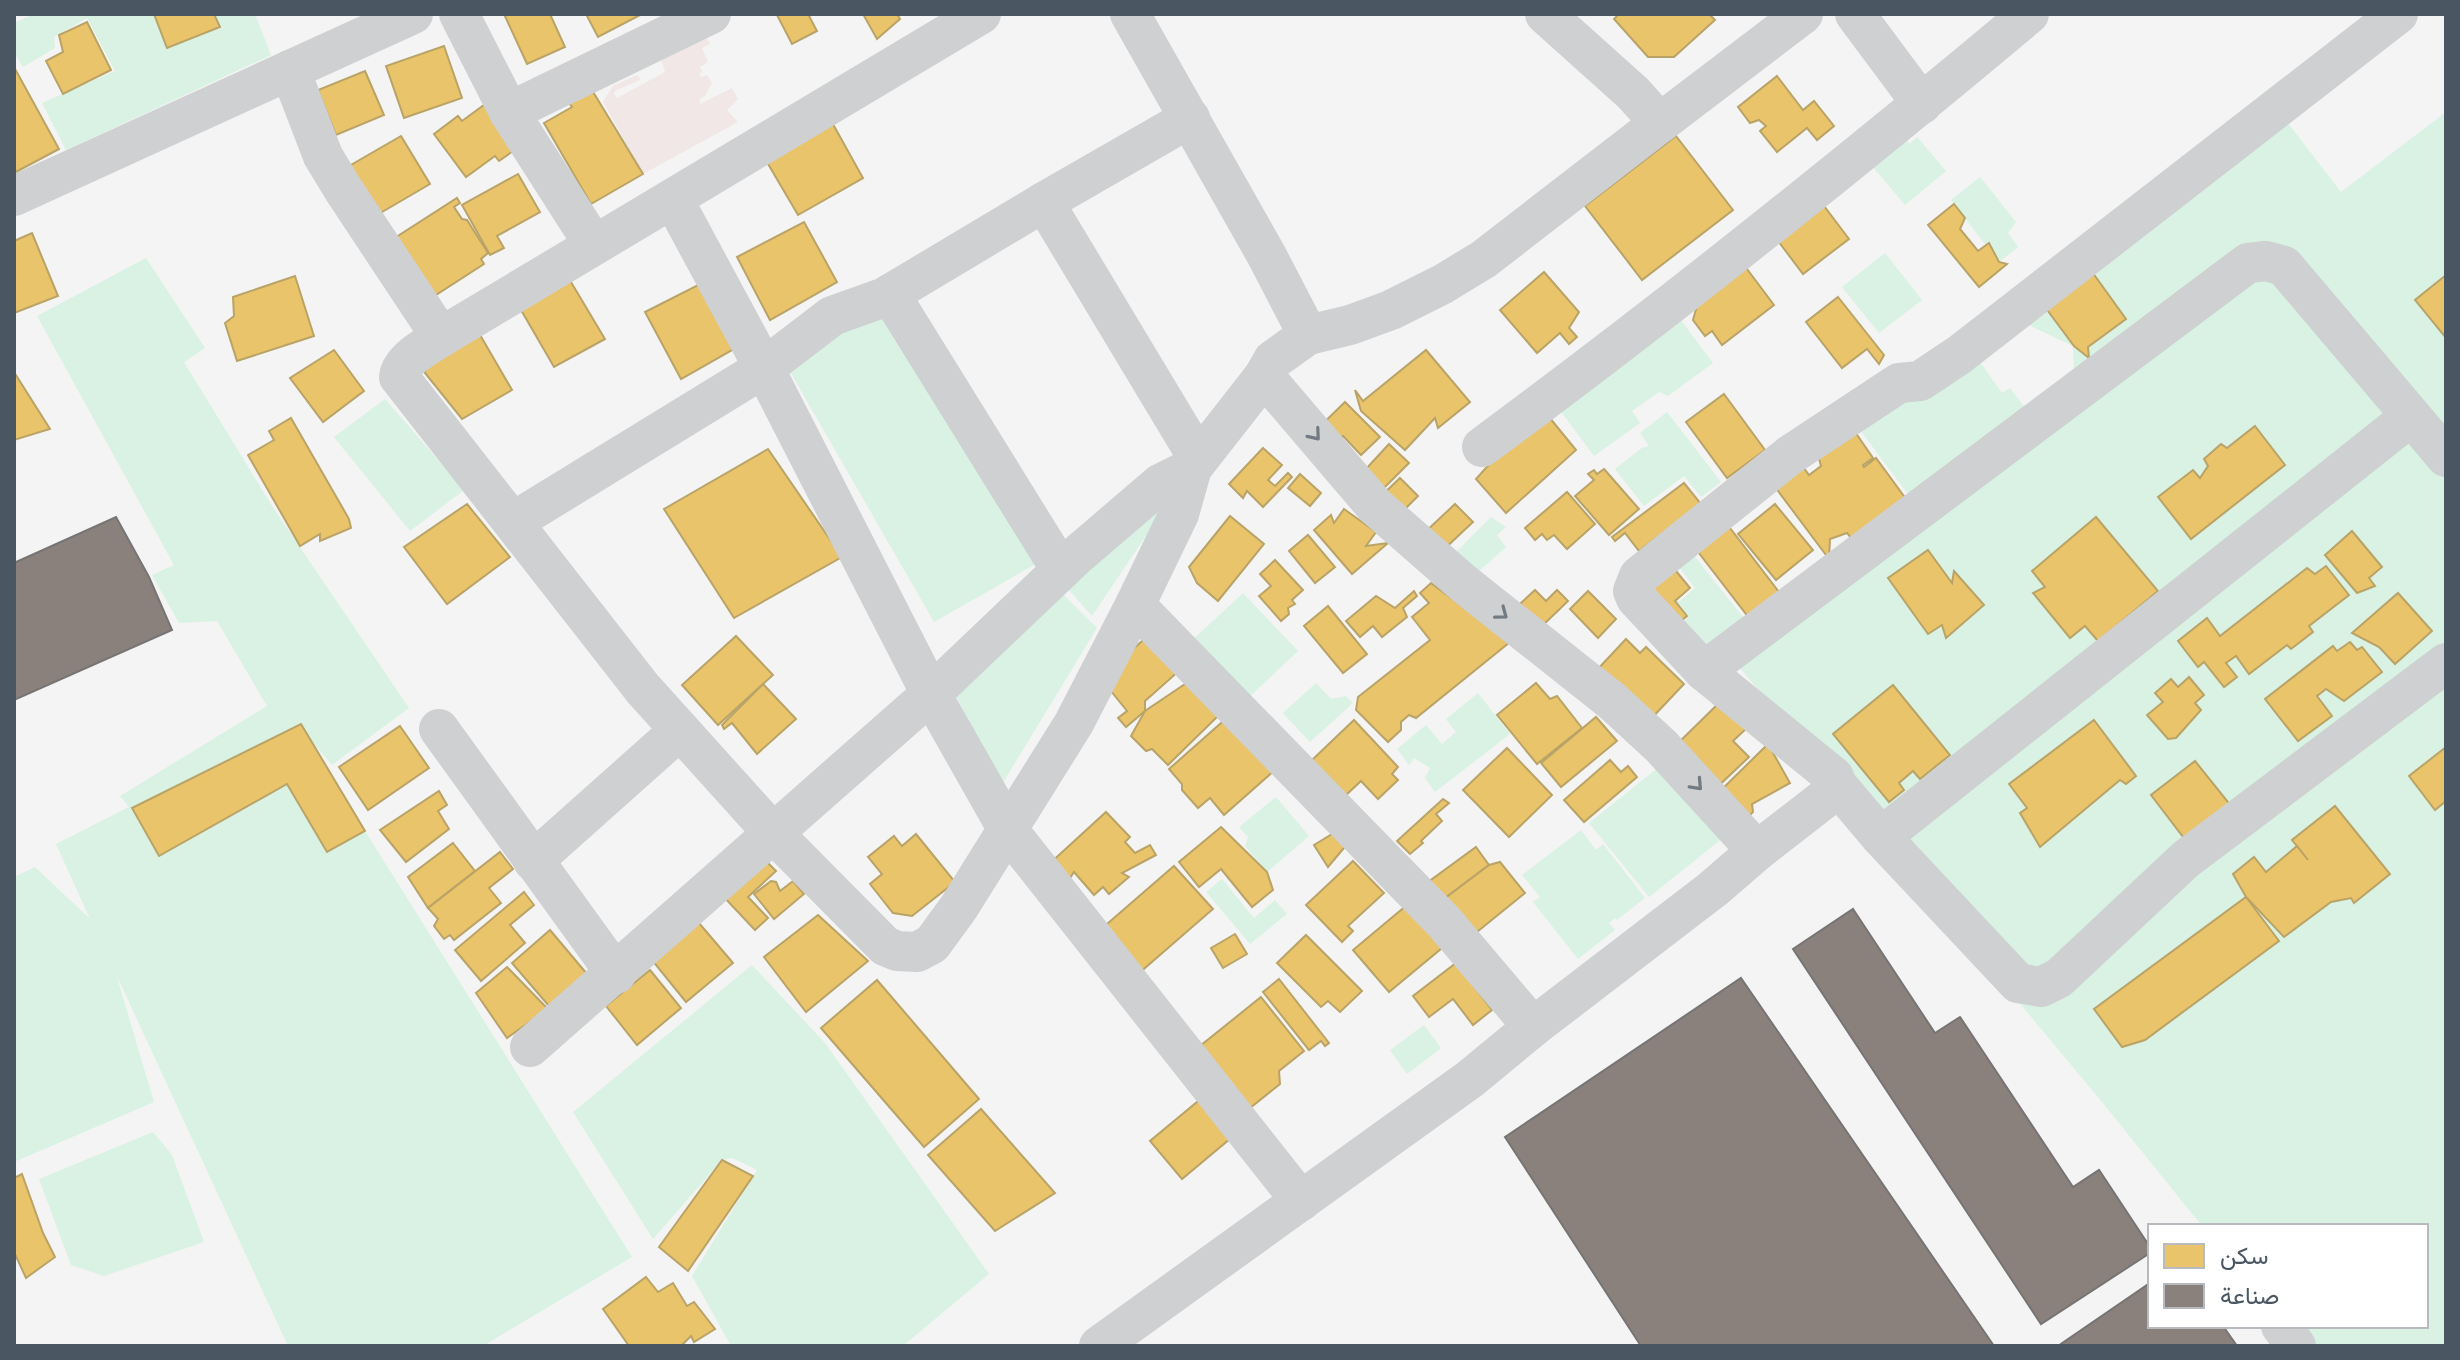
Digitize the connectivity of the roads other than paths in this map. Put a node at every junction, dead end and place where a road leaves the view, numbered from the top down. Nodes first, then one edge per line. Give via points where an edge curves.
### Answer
1 (413, 14) edge
2 (459, 14) edge
3 (711, 14) edge
4 (981, 14) edge
5 (1130, 14) edge
6 (1545, 14) edge
7 (1803, 14) edge
8 (1855, 14) edge
9 (2029, 14) edge
10 (2398, 14) edge
11 (290, 70) junction
12 (1922, 104) junction
13 (509, 112) junction
14 (1190, 118) junction
15 (1660, 123) junction
16 (14, 196) edge
17 (673, 199) junction
18 (1044, 202) junction
19 (594, 245) junction
20 (890, 294) junction
21 (1308, 335) junction
22 (441, 337) junction
23 (764, 368) junction
24 (1264, 376) junction
25 (2433, 435) edge
26 (1482, 447) dead end
27 (1195, 463) junction
28 (513, 522) junction
29 (1061, 570) junction
30 (1135, 605) junction
31 (2446, 663) edge
32 (1704, 671) junction
33 (931, 694) junction
34 (439, 729) dead end
35 (680, 730) junction
36 (1837, 785) junction
37 (1008, 830) junction
38 (773, 833) junction
39 (1881, 837) junction
40 (1757, 851) junction
41 (533, 861) junction
42 (616, 974) junction
43 (1533, 1027) junction
44 (530, 1047) dead end
45 (1301, 1201) junction
46 (2282, 1328) edge
47 (1099, 1346) edge
48 (2296, 1346) edge

1 - 11 street
2 - 13 street
3 - 13 street
4 - 17 street
5 - 14 street
6 - 15 street
7 - 15 street
8 - 12 street
9 - 12 street
10 - 32 street via 1959,355 1920,381 1899,383 1790,455 1639,576 1636,598
11 - 16 street
11 - 22 street via 323,156
12 - 26 street
13 - 19 street
14 - 18 street
14 - 21 street
15 - 21 street via 1484,259 1443,284 1391,310
17 - 19 street
17 - 23 street
18 - 20 street
18 - 27 street
19 - 22 street
20 - 23 street via 832,316
20 - 29 street
21 - 24 street via 1273,360
22 - 28 street via 407,360 399,377
23 - 28 street
23 - 33 street
24 - 27 street
24 -> 40 street via 1375,506 1612,701
25 - 32 street via 2284,266 2248,263
25 - 39 street
27 - 29 street via 1160,484
27 - 30 street via 1179,514
28 - 35 street
29 - 33 street
30 - 37 street via 1074,723
30 - 43 street via 1444,922
31 - 39 street via 2186,859 2059,978 2041,987 2018,983
32 - 36 street via 1834,777
33 - 37 street
33 - 38 street
34 - 41 street
35 - 38 street
35 - 41 street
36 - 39 street
36 - 40 street
37 - 38 street via 944,928 917,952 885,946
37 - 45 street
38 - 42 street
40 - 43 street
41 - 42 street
42 - 44 street
43 - 45 street
45 - 47 street
46 - 48 street

